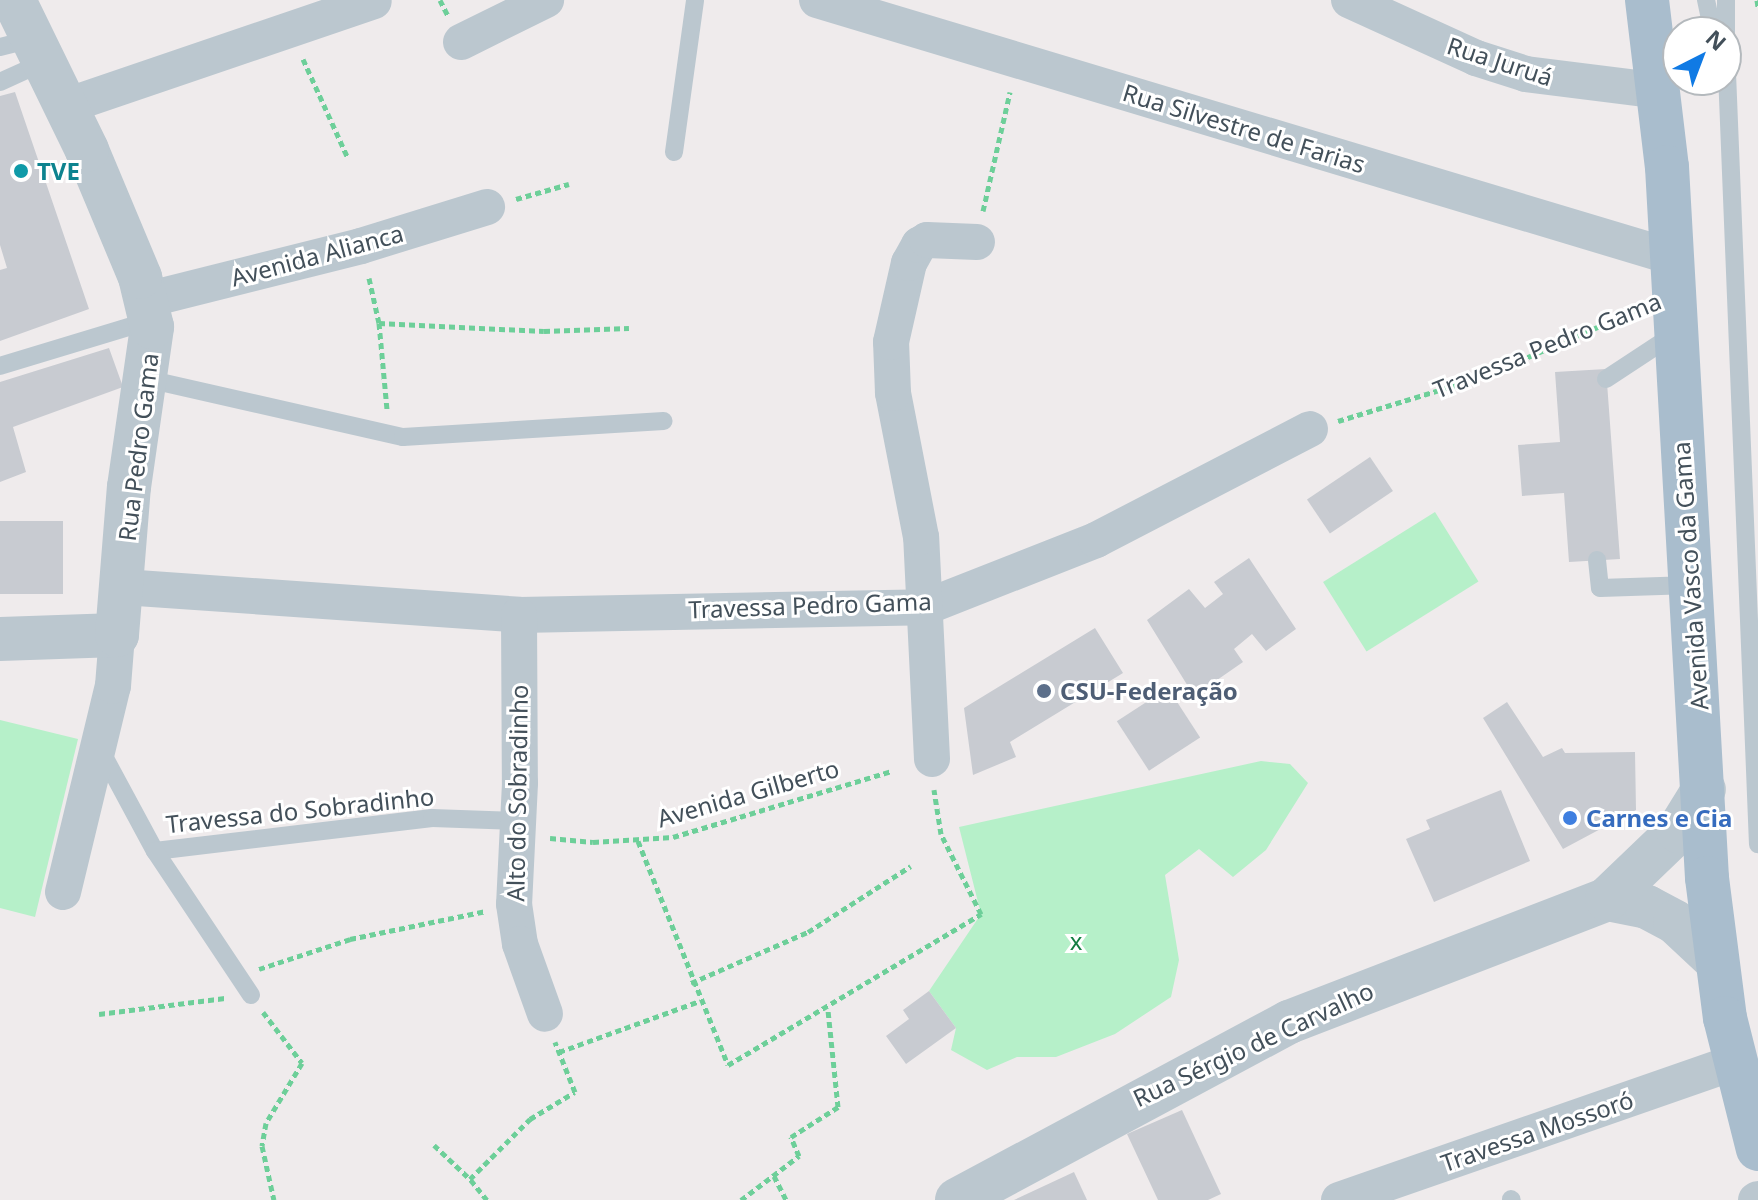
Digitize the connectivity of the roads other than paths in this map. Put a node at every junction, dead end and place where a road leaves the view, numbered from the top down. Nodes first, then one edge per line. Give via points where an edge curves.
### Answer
1 (14, 0) edge
2 (546, 0) edge
3 (695, 0) edge
4 (817, 0) edge
5 (1349, 0) edge
6 (1647, 0) edge
7 (374, 1) edge
8 (461, 42) dead end
9 (25, 49) edge
10 (0, 82) edge
11 (1660, 91) junction
12 (1721, 96) edge
13 (1726, 96) edge
14 (66, 106) junction
15 (1727, 144) junction
16 (674, 152) dead end
17 (487, 207) road end
18 (977, 242) road end
19 (1674, 295) junction
20 (148, 310) junction
21 (0, 366) edge
22 (147, 379) junction
23 (1606, 379) dead end
24 (664, 421) dead end
25 (1310, 429) road end
26 (1597, 560) dead end
27 (1754, 583) edge
28 (1691, 585) junction
29 (123, 587) junction
30 (926, 607) junction
31 (519, 615) junction
32 (117, 635) junction
33 (0, 639) edge
34 (100, 749) junction
35 (932, 759) road end
36 (1757, 788) edge
37 (1704, 789) junction
38 (518, 828) junction
39 (1758, 844) edge
40 (155, 851) junction
41 (63, 892) dead end
42 (1607, 899) junction
43 (1717, 961) junction
44 (251, 995) road end
45 (545, 1014) road end
46 (1735, 1062) junction
47 (1758, 1149) edge
48 (957, 1200) edge
49 (1339, 1200) edge

1 - 9 street, Rua Pedro Gama
2 - 8 street
3 - 16 lane
4 - 19 street, Rua Silvestre de Farias via 1017,60
5 - 11 street, Rua Juruá via 1424,36 1526,74
6 - 11 main road, Avenida Vasco da Gama
7 - 14 street
9 - 10 lane
9 - 14 street, Rua Pedro Gama
11 - 19 main road, Avenida Vasco da Gama
12 - 15 lane
13 - 15 lane
14 - 20 street, Rua Pedro Gama
15 - 27 lane
17 - 20 street, Avenida Alianca
18 - 30 street via 927,240 919,245 909,263 891,342 893,393 921,537
19 - 23 lane
19 - 28 main road, Avenida Vasco da Gama
20 - 21 lane
20 - 22 street, Rua Pedro Gama
22 - 24 lane via 388,434 428,437
22 - 29 street, Rua Pedro Gama via 132,462
25 - 30 street, Travessa Pedro Gama via 1096,540
26 - 28 lane via 1600,588
27 - 36 lane
28 - 37 main road, Avenida Vasco da Gama
29 - 31 street, Travessa Pedro Gama
29 - 32 street, Rua Pedro Gama
30 - 31 street, Travessa Pedro Gama
30 - 35 street
31 - 38 street, Alto do Sobradinho
32 - 33 street
32 - 34 street, Rua Pedro Gama
34 - 40 lane, Travessa do Sobradinho
34 - 41 street, Rua Pedro Gama
36 - 39 lane
37 - 42 street, Rua Sérgio de Carvalho via 1678,831
37 - 43 main road, Avenida Vasco da Gama
38 - 40 lane, Travessa do Sobradinho via 432,818
38 - 45 street, Alto do Sobradinho via 514,904 520,944
40 - 44 lane
42 - 43 street via 1647,907 1666,917
42 - 48 street, Rua Sérgio de Carvalho via 1289,1022
43 - 46 main road, Avenida Vasco da Gama
46 - 47 main road, Avenida Vasco da Gama
46 - 49 street, Travessa Mossoró

